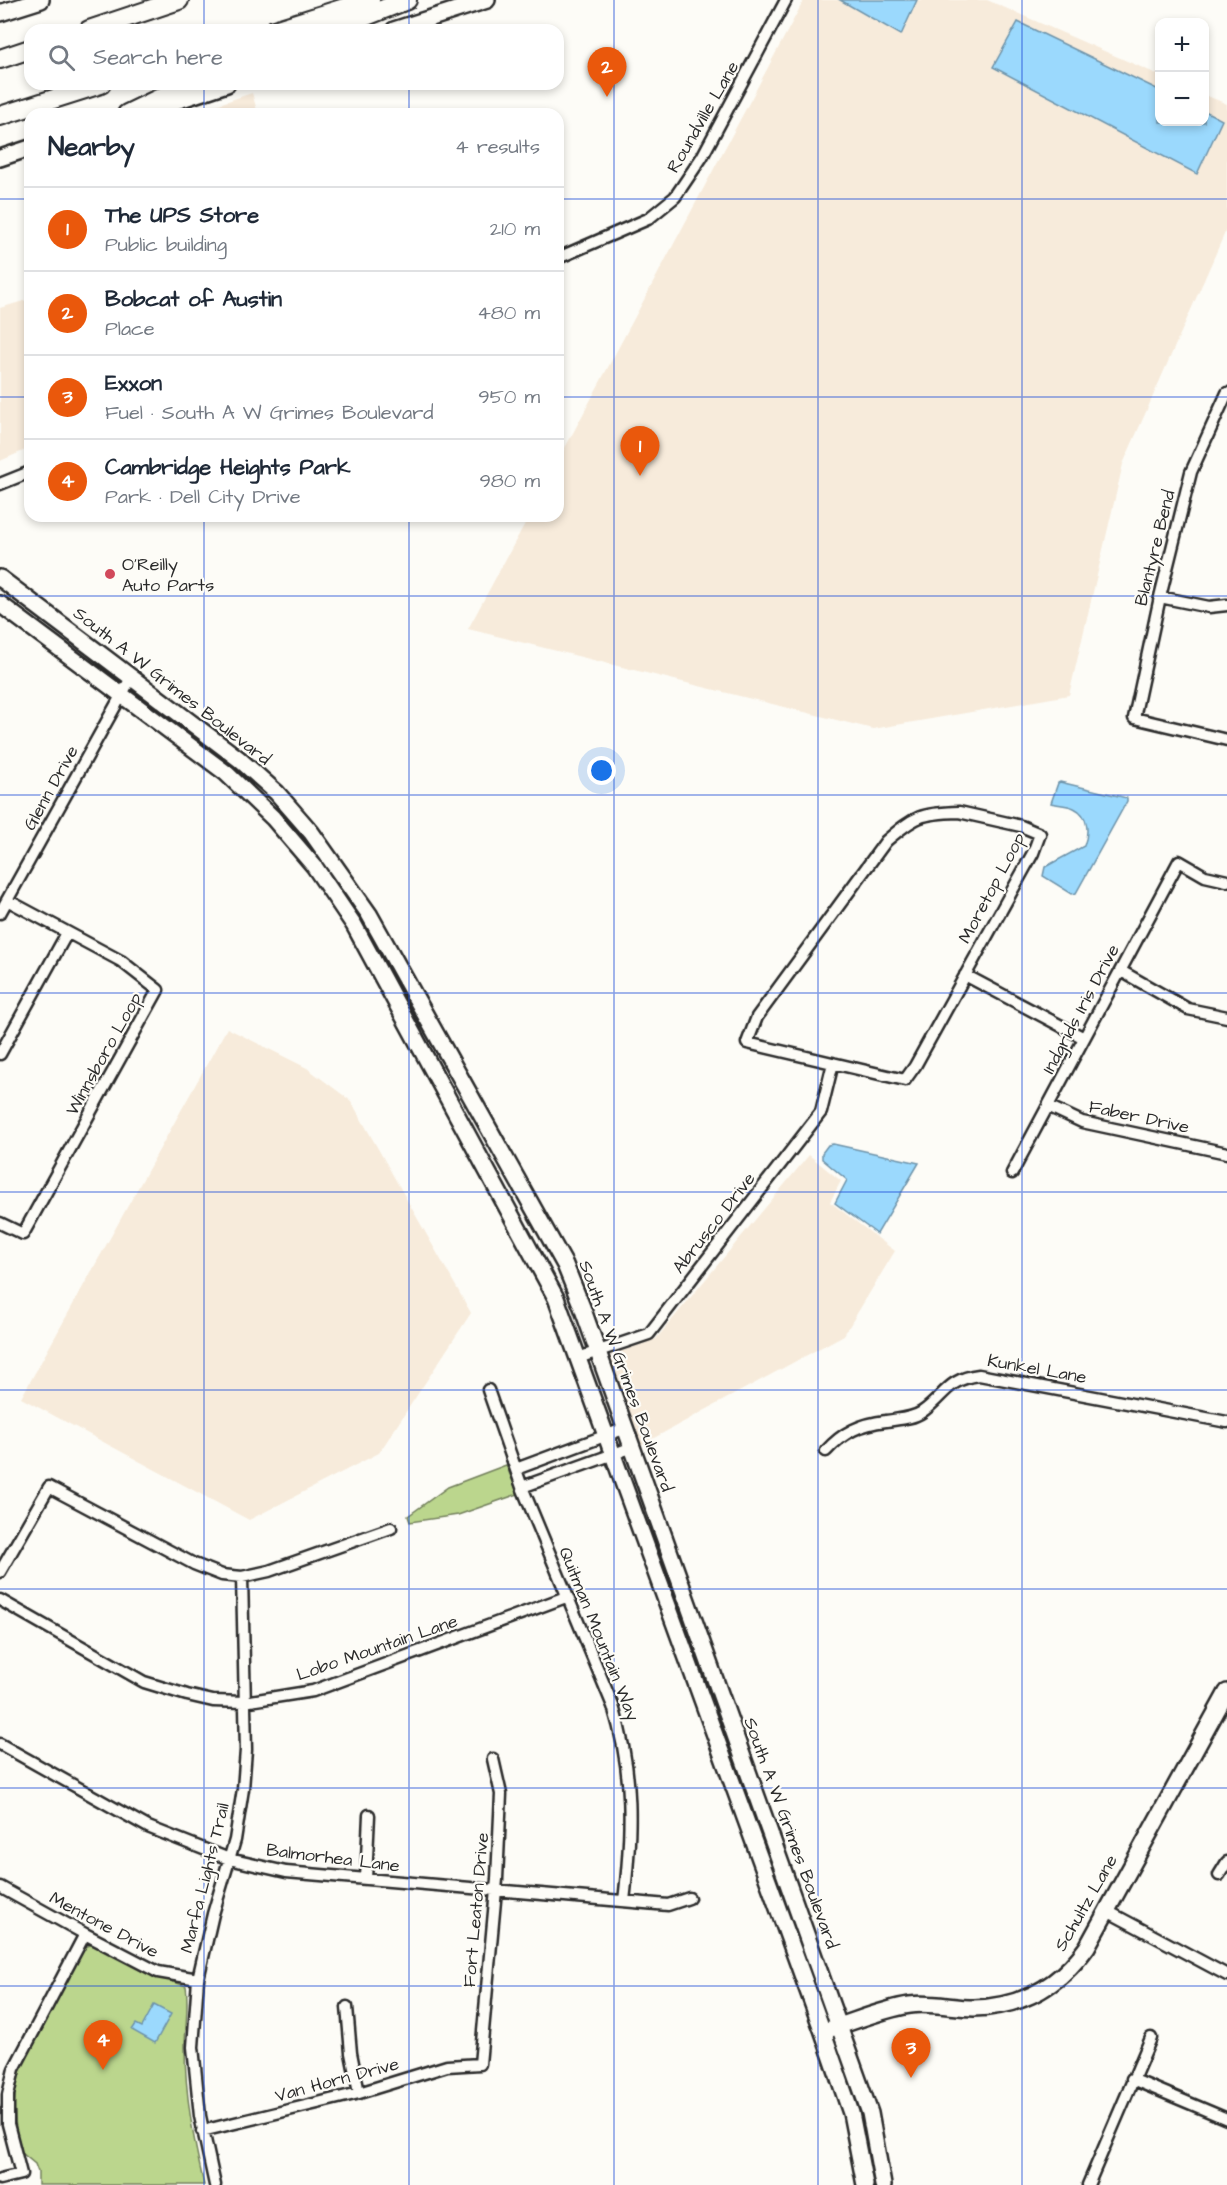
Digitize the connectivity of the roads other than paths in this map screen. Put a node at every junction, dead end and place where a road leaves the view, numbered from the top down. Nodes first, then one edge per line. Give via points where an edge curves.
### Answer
1 (40, 0) edge
2 (179, 0) edge
3 (370, 0) edge
4 (407, 0) edge
5 (487, 0) edge
6 (786, 0) edge
7 (0, 13) edge
8 (106, 24) edge
9 (293, 24) edge
10 (346, 24) edge
11 (413, 24) edge
12 (24, 51) edge
13 (0, 59) edge
14 (82, 90) edge
15 (177, 90) edge
16 (209, 90) edge
17 (24, 108) edge
18 (25, 108) edge
19 (139, 108) edge
20 (153, 108) edge
21 (0, 116) edge
22 (24, 150) edge
23 (0, 158) edge
24 (564, 255) edge
25 (1227, 393) edge
26 (24, 474) edge
27 (0, 484) edge
28 (0, 578) edge
29 (1160, 597) junction
30 (0, 604) edge
31 (1227, 605) edge
32 (131, 678) junction
33 (123, 694) junction
34 (1227, 740) edge
35 (328, 855) junction
36 (314, 866) junction
37 (1227, 881) edge
38 (7, 900) junction
39 (0, 914) edge
40 (67, 933) junction
41 (1121, 971) junction
42 (402, 975) junction
43 (965, 975) junction
44 (385, 984) junction
45 (1227, 1017) edge
46 (1084, 1038) junction
47 (0, 1054) edge
48 (833, 1063) junction
49 (1048, 1106) junction
50 (1227, 1153) edge
51 (1012, 1173) dead end
52 (508, 1211) junction
53 (0, 1223) edge
54 (544, 1228) junction
55 (598, 1351) junction
56 (578, 1358) junction
57 (488, 1390) dead end
58 (1227, 1422) edge
59 (626, 1428) junction
60 (606, 1435) junction
61 (633, 1447) junction
62 (826, 1451) dead end
63 (613, 1455) junction
64 (516, 1469) junction
65 (522, 1487) junction
66 (391, 1528) dead end
67 (0, 1572) edge
68 (242, 1576) junction
69 (682, 1584) junction
70 (663, 1591) junction
71 (566, 1597) junction
72 (0, 1600) edge
73 (1227, 1692) edge
74 (244, 1702) junction
75 (734, 1732) junction
76 (716, 1739) junction
77 (0, 1744) edge
78 (493, 1759) dead end
79 (369, 1815) dead end
80 (776, 1849) junction
81 (759, 1856) junction
82 (229, 1859) junction
83 (1227, 1862) edge
84 (1219, 1875) dead end
85 (366, 1879) junction
86 (0, 1887) edge
87 (495, 1891) junction
88 (689, 1898) dead end
89 (624, 1901) junction
90 (1107, 1911) junction
91 (85, 1934) junction
92 (1227, 1975) edge
93 (198, 1979) junction
94 (347, 2007) dead end
95 (839, 2026) junction
96 (823, 2032) junction
97 (1151, 2038) dead end
98 (480, 2064) joint
99 (1132, 2079) junction
100 (359, 2093) junction
101 (1227, 2119) edge
102 (202, 2131) junction
103 (0, 2179) edge
104 (215, 2185) edge
105 (865, 2185) edge
106 (884, 2185) edge
107 (1088, 2185) edge

1 - 7 main road
2 - 8 highway
3 - 9 highway
4 - 10 highway
5 - 11 main road
6 - 24 street, Roundville Lane via 702,157 675,196 648,219
12 - 13 highway
14 - 18 highway
15 - 19 highway
16 - 20 main road
17 - 21 highway
22 - 23 main road
25 - 29 street, Blantyre Bend via 1191,472
26 - 27 street
28 - 32 main road, South A W Grimes Boulevard
29 - 31 street via 1209,607
29 - 34 street, Blantyre Bend via 1134,718
30 - 33 main road, South A W Grimes Boulevard
32 - 33 street, Glenn Drive
32 - 35 main road, South A W Grimes Boulevard via 239,759 277,793
33 - 36 main road, South A W Grimes Boulevard via 226,773 273,818
33 - 38 street, Glenn Drive
35 - 36 main road
35 - 42 main road, South A W Grimes Boulevard via 369,914
36 - 44 main road, South A W Grimes Boulevard via 354,925
37 - 41 street, Indgrids Iris Drive via 1205,876 1179,861
38 - 39 street, Glenn Drive
38 - 40 street, Winnsboro Loop
40 - 47 street
40 - 53 street, Winnsboro Loop via 121,962 158,990 23,1234
41 - 45 street via 1188,1009
41 - 46 street, Indgrids Iris Drive
42 - 44 main road
42 - 54 main road, South A W Grimes Boulevard
43 - 46 street
43 - 48 street, Moretop Loop via 905,1080
43 - 48 street, Moretop Loop via 1040,834 959,812 926,814 886,841 757,1017 747,1043
44 - 52 main road, South A W Grimes Boulevard
46 - 49 street, Indgrids Iris Drive
48 - 55 street, Abrusco Drive via 821,1112 649,1334
49 - 50 street, Faber Drive via 1082,1122
49 - 51 street, Indgrids Iris Drive
52 - 54 main road via 531,1227
52 - 56 main road, South A W Grimes Boulevard via 556,1298
54 - 55 main road, South A W Grimes Boulevard via 565,1265
55 - 56 street, Abrusco Drive
55 - 59 main road, South A W Grimes Boulevard
56 - 60 main road, South A W Grimes Boulevard
57 - 64 street, Quitman Mountain Way
58 - 62 street, Kunkel Lane via 979,1375 963,1377 921,1412 900,1420 856,1427
59 - 60 street
59 - 61 main road, South A W Grimes Boulevard
60 - 63 main road, South A W Grimes Boulevard
60 - 64 street
61 - 63 street
61 - 69 main road, South A W Grimes Boulevard
63 - 65 street
63 - 70 main road, South A W Grimes Boulevard
64 - 65 street, Quitman Mountain Way
65 - 71 street, Quitman Mountain Way
66 - 68 street via 269,1571
67 - 68 street via 49,1487 194,1564 222,1575
68 - 74 street, Marfa Lights Trail
69 - 70 main road
69 - 75 main road, South A W Grimes Boulevard
70 - 76 main road, South A W Grimes Boulevard
71 - 74 street, Lobo Mountain Lane via 313,1691
71 - 89 street, Quitman Mountain Way via 622,1734 631,1809
72 - 74 street, Lobo Mountain Lane via 144,1682 213,1701
73 - 90 main road, Schultz Lane
74 - 82 street, Marfa Lights Trail via 243,1789
75 - 76 main road
75 - 80 main road, South A W Grimes Boulevard
76 - 81 main road, South A W Grimes Boulevard
77 - 82 street, Balmorhea Lane via 148,1827
78 - 87 street, Fort Leaton Drive via 501,1794
79 - 85 street
80 - 81 main road
80 - 95 main road, South A W Grimes Boulevard
81 - 96 main road, South A W Grimes Boulevard
82 - 85 street, Balmorhea Lane via 286,1872
82 - 93 street, Marfa Lights Trail
83 - 84 street
85 - 87 street, Balmorhea Lane
86 - 91 street, Mentone Drive
87 - 89 street, Balmorhea Lane
87 - 98 street, Fort Leaton Drive
88 - 89 street, Balmorhea Lane via 668,1905
90 - 92 street
90 - 95 main road, Schultz Lane via 1076,1963 1043,1991 996,2006 911,2005
91 - 93 street, Mentone Drive via 158,1972
91 - 103 street via 14,2069 8,2095 8,2124 21,2174
93 - 102 street, Marfa Lights Trail via 193,2047
94 - 100 street
95 - 96 main road, Schultz Lane
95 - 106 main road, South A W Grimes Boulevard via 870,2113
96 - 105 main road, South A W Grimes Boulevard via 851,2113
97 - 99 street
98 - 100 street, Van Horn Drive via 447,2066
99 - 101 street
99 - 107 street
100 - 102 street, Van Horn Drive
102 - 104 street, Marfa Lights Trail

